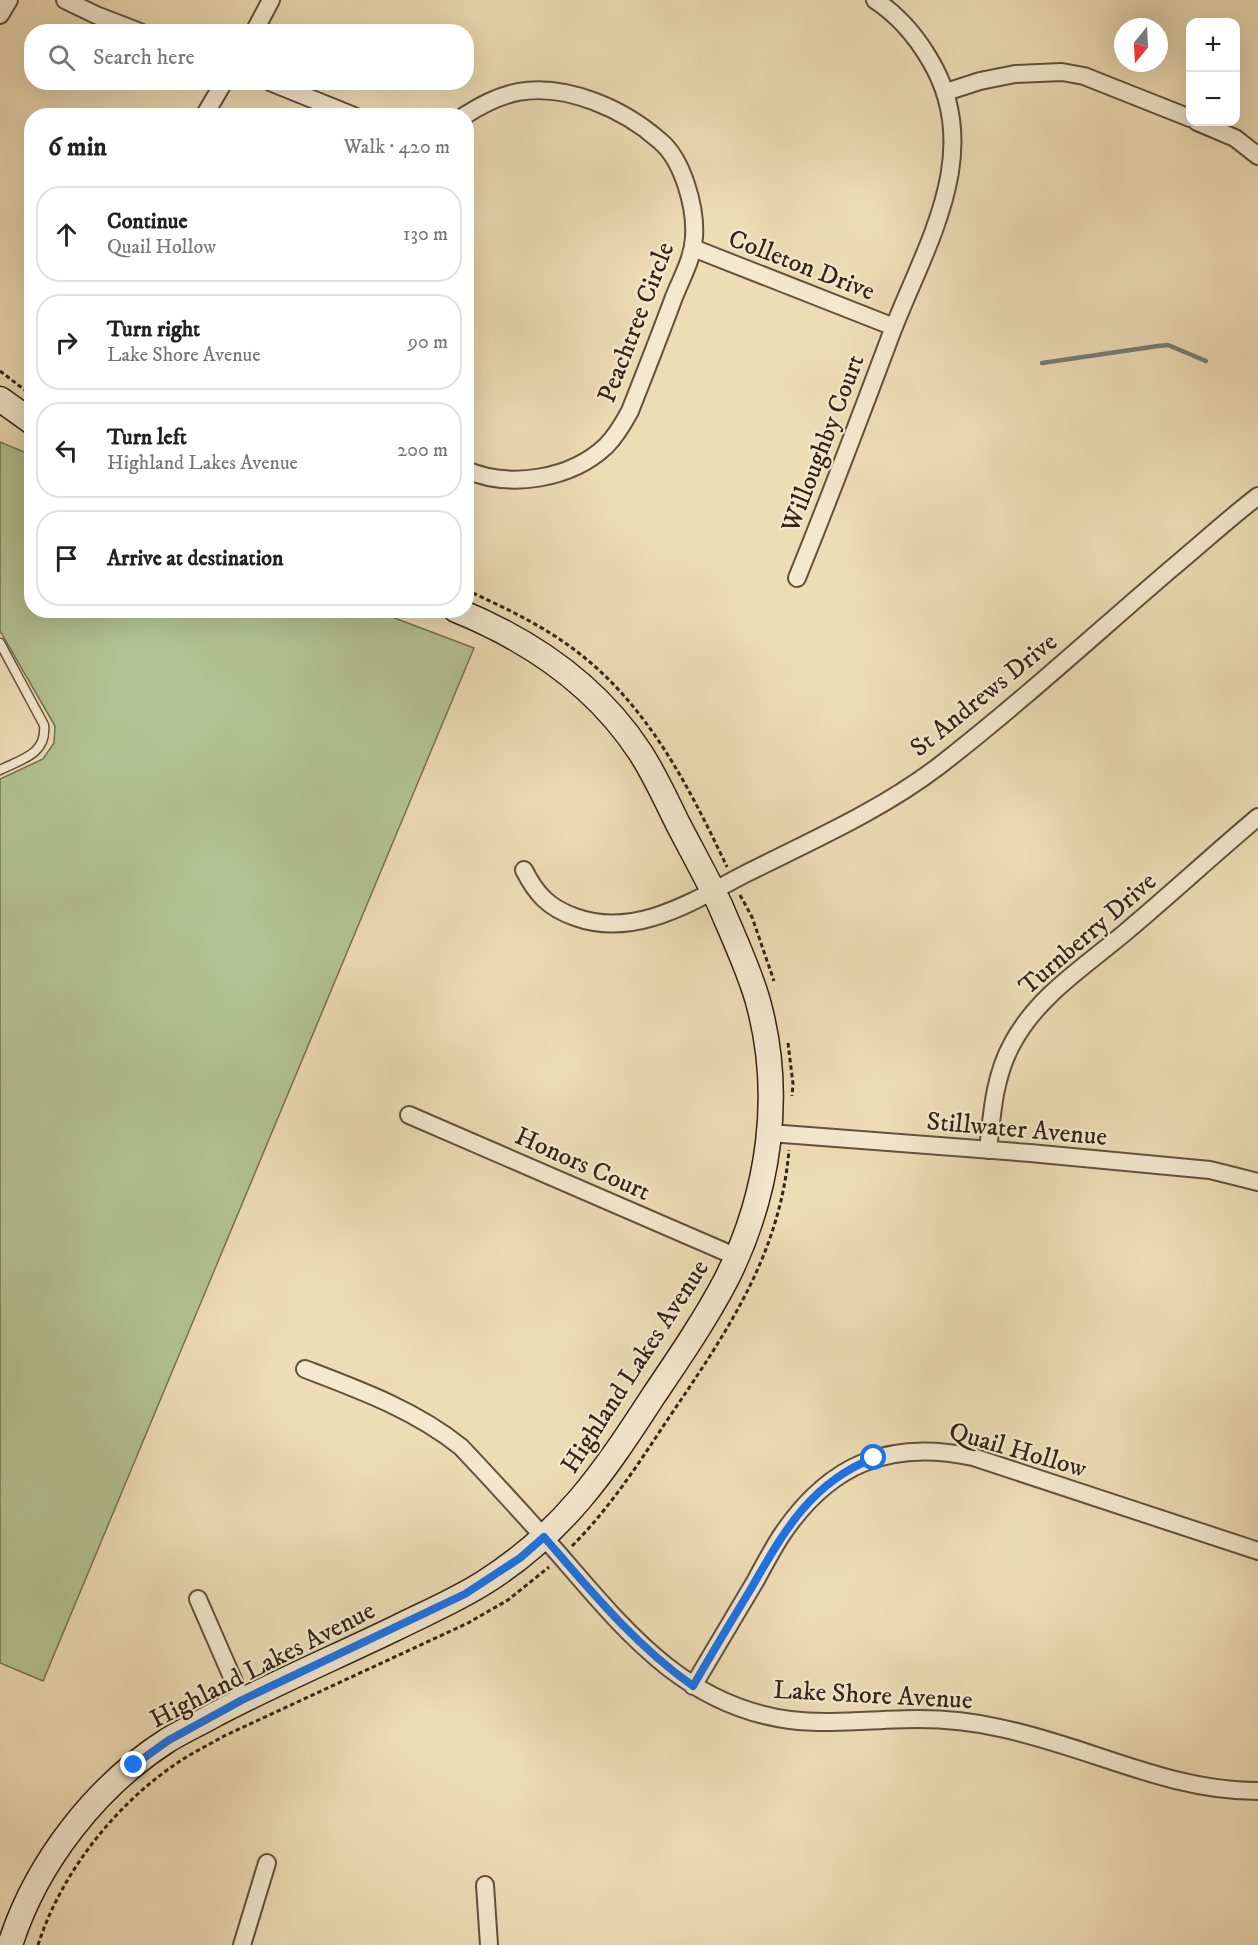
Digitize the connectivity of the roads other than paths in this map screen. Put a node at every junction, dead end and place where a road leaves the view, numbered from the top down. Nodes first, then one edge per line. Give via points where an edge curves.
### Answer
1 (9, 0) edge
2 (65, 0) edge
3 (272, 0) edge
4 (875, 0) edge
5 (0, 15) edge
6 (120, 24) edge
7 (258, 24) edge
8 (219, 90) edge
9 (290, 90) edge
10 (946, 92) junction
11 (209, 108) edge
12 (334, 108) edge
13 (474, 111) edge
14 (1186, 116) edge
15 (1206, 126) edge
16 (1258, 156) edge
17 (693, 248) junction
18 (894, 327) junction
19 (0, 399) edge
20 (24, 416) edge
21 (474, 477) edge
22 (1258, 496) edge
23 (797, 578) dead end
24 (474, 618) edge
25 (0, 643) edge
26 (0, 770) edge
27 (1258, 817) edge
28 (524, 870) dead end
29 (724, 886) junction
30 (409, 1115) dead end
31 (779, 1133) junction
32 (988, 1150) junction
33 (1258, 1182) edge
34 (736, 1257) junction
35 (305, 1369) dead end
36 (544, 1537) junction
37 (1258, 1551) edge
38 (198, 1599) dead end
39 (693, 1686) junction
40 (242, 1700) junction
41 (1258, 1791) edge
42 (267, 1863) dead end
43 (485, 1885) dead end
44 (10, 1945) edge
45 (242, 1945) edge
46 (489, 1945) edge

1 - 5 street
2 - 6 street
3 - 7 street
4 - 10 street, Willoughby Court via 922,45
8 - 11 street
9 - 12 street
10 - 14 street via 1016,74 1062,72 1084,76
10 - 18 street, Willoughby Court via 953,145 947,191
13 - 17 street, Peachtree Circle via 495,99 543,90 568,93 616,110 661,141 682,174 694,215
15 - 16 street via 1235,138
17 - 18 street, Colleton Drive
17 - 21 street, Peachtree Circle via 630,411 606,446 565,471 541,477
18 - 23 street, Willoughby Court
19 - 20 street
22 - 29 street, St Andrews Drive via 938,766 845,824
24 - 29 street, Highland Lakes Avenue via 538,652 605,706 640,753
25 - 26 lane via 44,725 45,734 36,752
27 - 32 street, Turnberry Drive via 1062,983 1028,1019 1006,1056 997,1082
28 - 29 street, St Andrews Drive via 544,900 559,912 598,923 644,920
29 - 31 street, Highland Lakes Avenue via 762,1020 771,1108
30 - 34 street, Honors Court
31 - 32 street, Stillwater Avenue
31 - 34 street, Highland Lakes Avenue
32 - 33 street, Stillwater Avenue via 1210,1170
34 - 36 street, Highland Lakes Avenue via 696,1331 612,1459 576,1505
35 - 36 street, Lake Shore Avenue via 359,1390 440,1430 461,1447
36 - 39 street, Lake Shore Avenue via 622,1627 666,1668
36 - 40 street, Highland Lakes Avenue via 465,1594
37 - 39 street, Quail Hollow via 974,1457 927,1450 900,1452 867,1461 838,1476 802,1508
38 - 40 street
39 - 41 street, Lake Shore Avenue via 723,1702 789,1720 920,1719 989,1726 1179,1782
40 - 44 street, Highland Lakes Avenue via 169,1740 103,1793 50,1862
42 - 45 street
43 - 46 street

